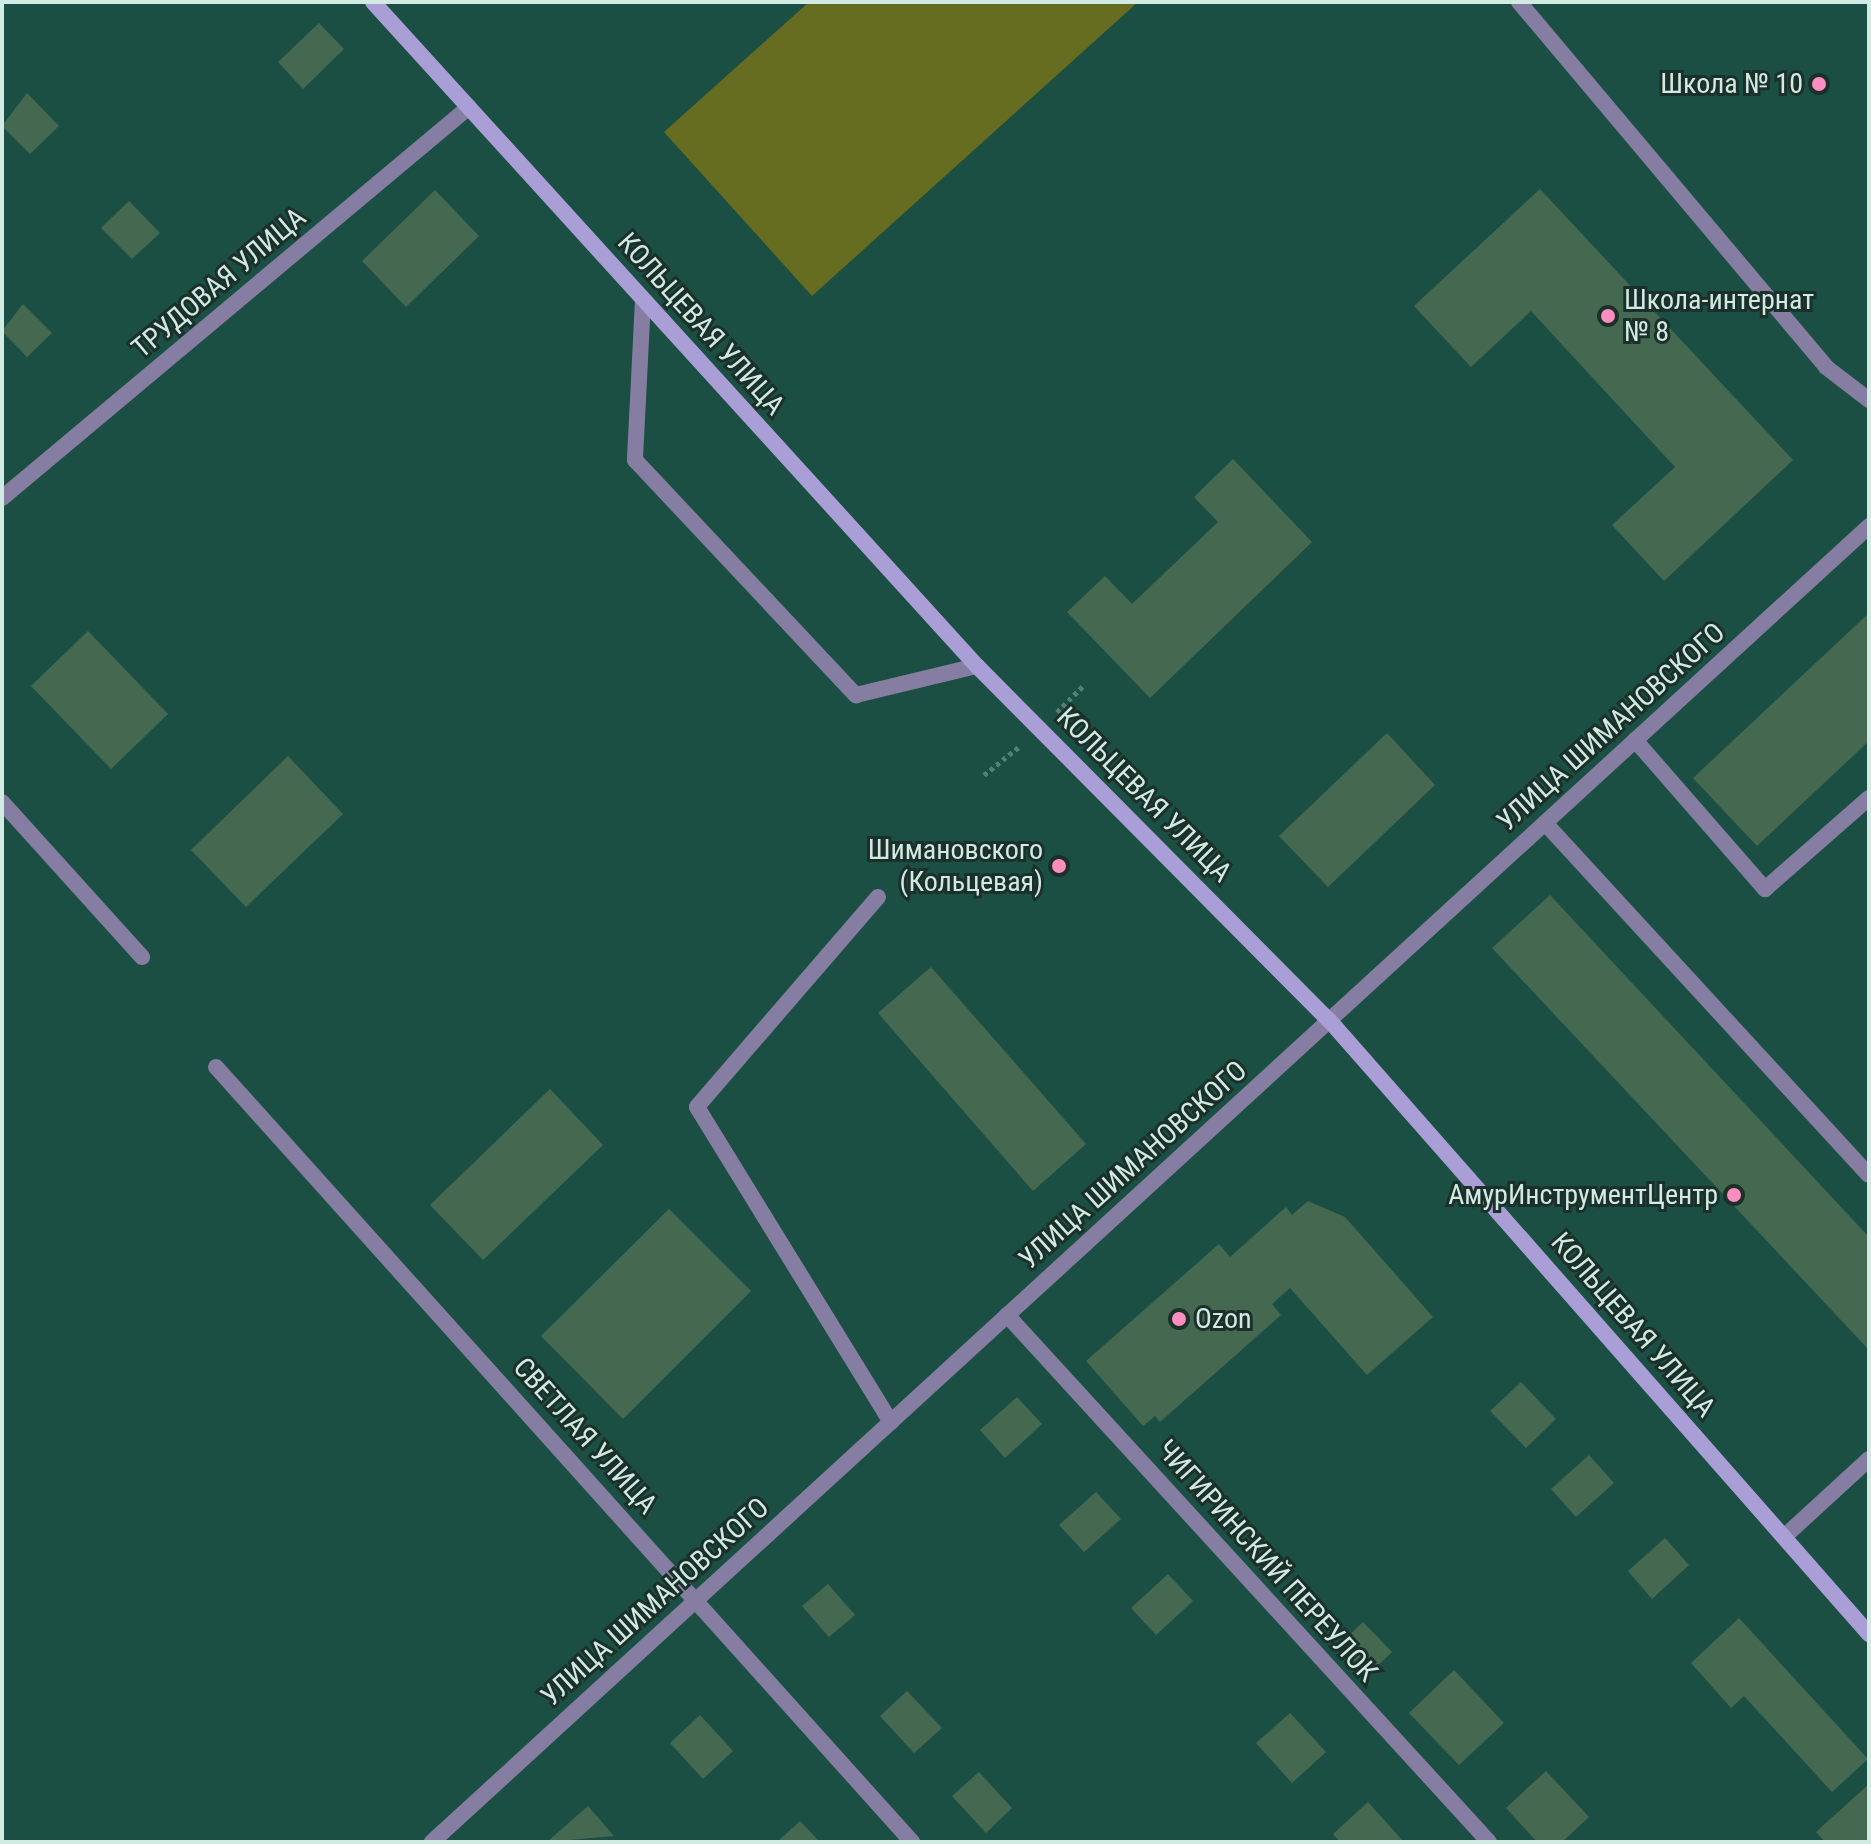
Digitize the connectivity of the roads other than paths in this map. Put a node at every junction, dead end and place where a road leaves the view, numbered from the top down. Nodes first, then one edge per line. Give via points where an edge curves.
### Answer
1 (373, 2) edge
2 (1519, 2) edge
3 (469, 107) junction
4 (643, 300) junction
5 (1869, 400) edge
6 (2, 498) edge
7 (1869, 526) edge
8 (977, 666) junction
9 (1635, 740) junction
10 (1869, 798) edge
11 (2, 802) edge
12 (1545, 823) junction
13 (878, 897) dead end
14 (142, 957) dead end
15 (1329, 1020) junction
16 (216, 1067) dead end
17 (1869, 1175) edge
18 (1007, 1315) junction
19 (891, 1422) junction
20 (1869, 1459) edge
21 (1785, 1536) junction
22 (697, 1599) junction
23 (1869, 1634) edge
24 (432, 1842) edge
25 (912, 1842) edge
26 (1489, 1842) edge

1 - 3 street, КОЛЬЦЕВАЯ УЛИЦА
2 - 5 street via 1826,367
3 - 4 street, КОЛЬЦЕВАЯ УЛИЦА
3 - 6 street, ТРУДОВАЯ УЛИЦА
4 - 8 street, КОЛЬЦЕВАЯ УЛИЦА
4 - 8 street via 635,460 856,695
7 - 9 street, УЛИЦА ШИМАНОВСКОГО
8 - 15 street, КОЛЬЦЕВАЯ УЛИЦА
9 - 10 street via 1765,889
9 - 12 street, УЛИЦА ШИМАНОВСКОГО
11 - 14 street
12 - 15 street, УЛИЦА ШИМАНОВСКОГО
12 - 17 street
13 - 19 street via 697,1107
15 - 18 street, УЛИЦА ШИМАНОВСКОГО
15 - 21 street, КОЛЬЦЕВАЯ УЛИЦА
16 - 22 street, СВЕТЛАЯ УЛИЦА
18 - 19 street, УЛИЦА ШИМАНОВСКОГО
18 - 26 street, ЧИГИРИНСКИЙ ПЕРЕУЛОК
19 - 22 street, УЛИЦА ШИМАНОВСКОГО
20 - 21 street
21 - 23 street, КОЛЬЦЕВАЯ УЛИЦА
22 - 24 street, УЛИЦА ШИМАНОВСКОГО
22 - 25 street, СВЕТЛАЯ УЛИЦА

